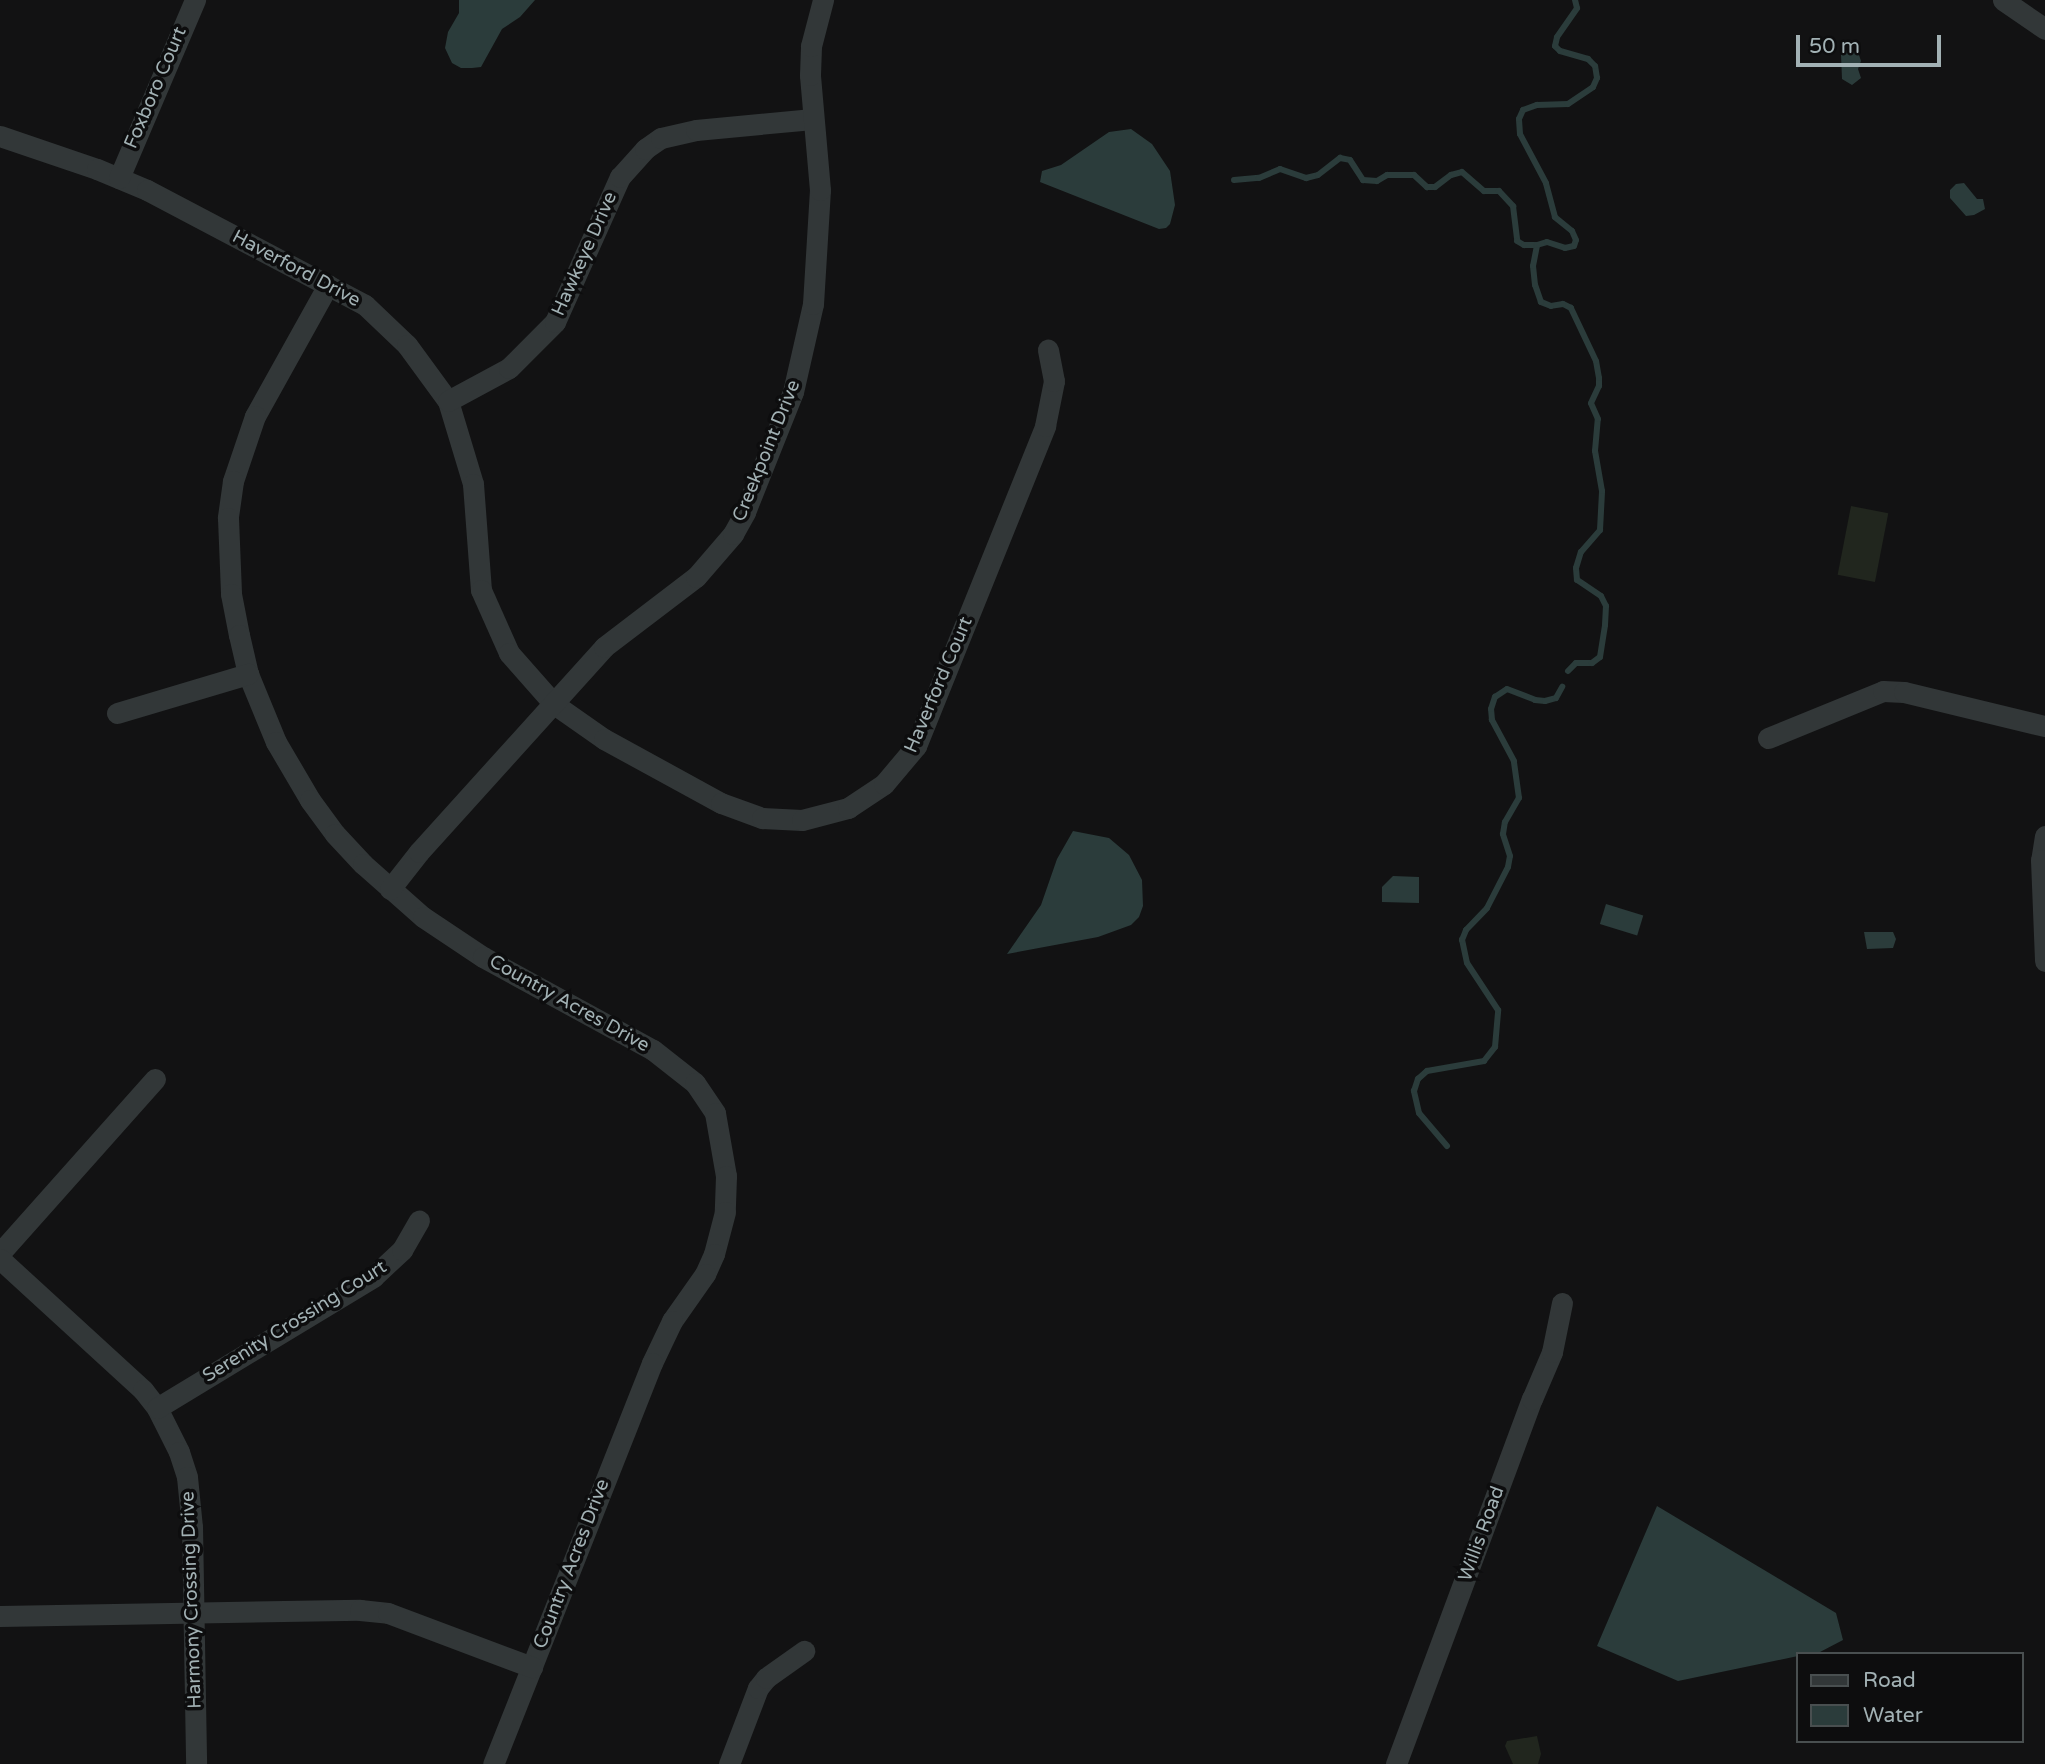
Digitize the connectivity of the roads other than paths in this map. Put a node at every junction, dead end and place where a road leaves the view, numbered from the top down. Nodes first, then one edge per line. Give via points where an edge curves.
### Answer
1 (195, 0) edge
2 (823, 0) edge
3 (2003, 0) edge
4 (2045, 29) edge
5 (812, 119) junction
6 (0, 136) edge
7 (119, 178) junction
8 (328, 285) junction
9 (1048, 350) dead end
10 (448, 401) junction
11 (248, 674) junction
12 (554, 704) junction
13 (117, 713) dead end
14 (2045, 726) edge
15 (1768, 738) dead end
16 (2045, 836) edge
17 (390, 889) junction
18 (2045, 961) edge
19 (155, 1079) dead end
20 (419, 1221) dead end
21 (0, 1253) edge
22 (0, 1259) edge
23 (1562, 1303) dead end
24 (157, 1408) junction
25 (194, 1612) junction
26 (0, 1616) edge
27 (804, 1651) dead end
28 (532, 1667) junction
29 (196, 1764) edge
30 (493, 1764) edge
31 (729, 1764) edge
32 (1396, 1764) edge

1 - 7 street, Foxboro Court
2 - 5 street, Creekpoint Drive via 811,46
3 - 4 street
5 - 10 street, Hawkeye Drive via 696,130 661,138 645,149 620,177 555,322 509,368
5 - 12 street, Creekpoint Drive via 820,190 813,304 793,392 745,512 733,534 696,577 604,647
6 - 7 street, Haverford Drive
7 - 8 street, Haverford Drive
8 - 10 street, Haverford Drive via 365,305 386,325 428,370
8 - 11 street, Country Acres Drive via 256,416 233,481 228,555
9 - 12 street, Haverford Court via 1054,381 1045,426 920,736 902,766 884,784 855,804 826,816 762,818 722,803 604,739
10 - 12 street, Haverford Drive via 472,484 481,590 509,653
11 - 13 street
11 - 17 street, Country Acres Drive via 276,742 310,800 335,834
12 - 17 street, Creekpoint Drive
14 - 15 street via 1883,691
16 - 18 street via 2041,860
17 - 28 street, Country Acres Drive via 484,957 653,1050 703,1093 715,1112 721,1136 726,1192 721,1232 705,1274 661,1341
19 - 21 street
20 - 24 street, Serenity Crossing Court via 402,1250 373,1277
22 - 24 street, Harmony Crossing Drive via 124,1371
23 - 32 street, Willis Road via 1552,1352
24 - 25 street, Harmony Crossing Drive via 187,1477
25 - 26 street
25 - 28 street via 388,1613
25 - 29 street, Harmony Crossing Drive
27 - 31 street via 758,1688
28 - 30 street, Country Acres Drive

